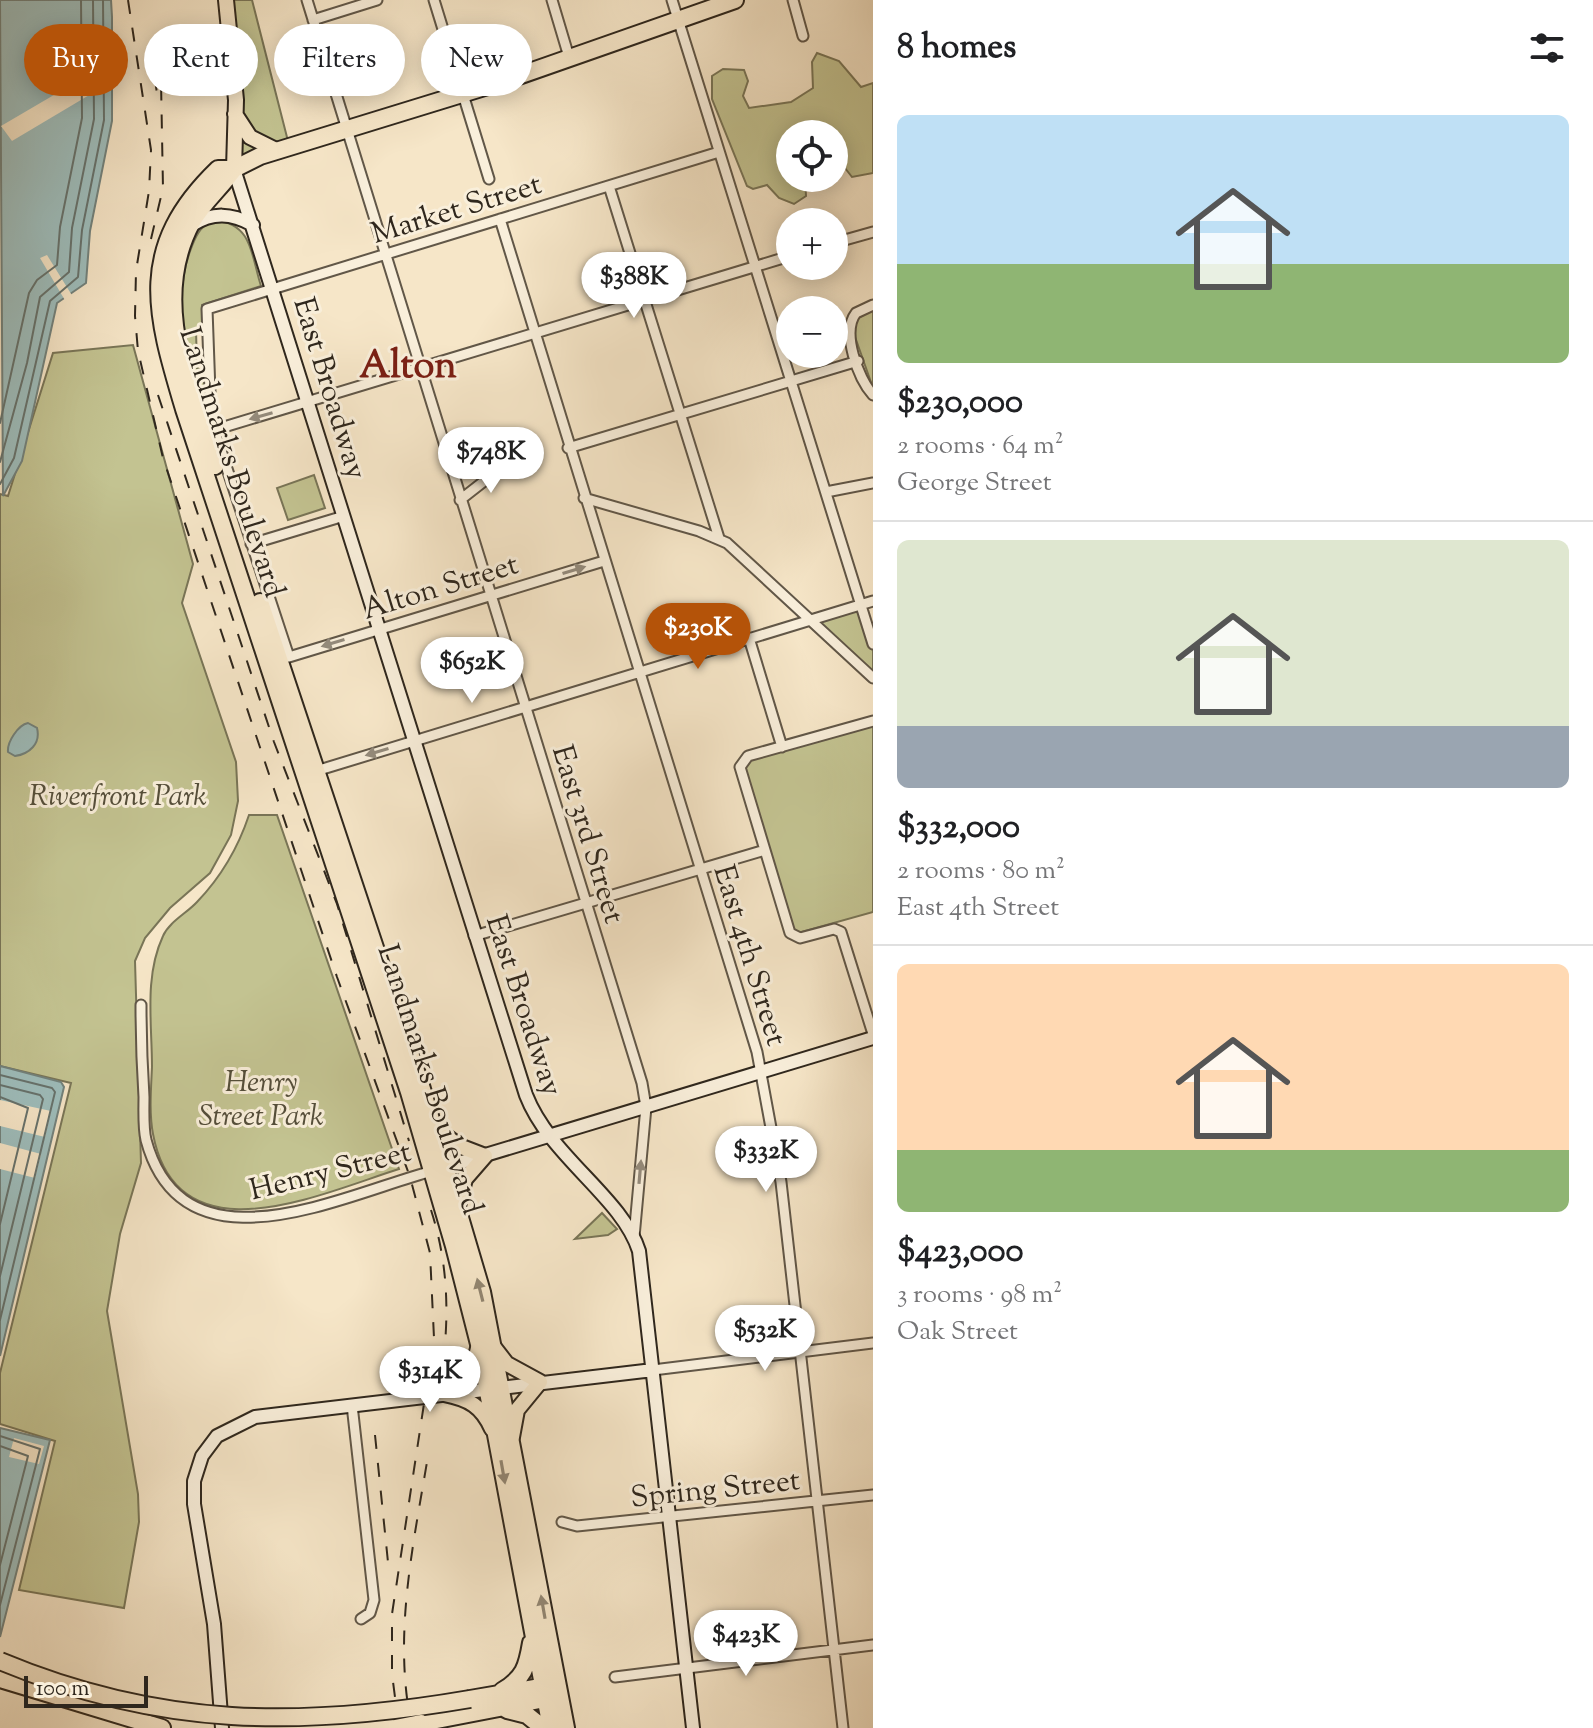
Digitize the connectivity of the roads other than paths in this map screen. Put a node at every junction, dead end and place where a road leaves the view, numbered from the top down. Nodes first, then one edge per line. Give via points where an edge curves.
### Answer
1 (226, 0) edge
2 (307, 0) edge
3 (377, 0) edge
4 (434, 0) edge
5 (552, 0) edge
6 (672, 0) edge
7 (735, 0) edge
8 (793, 0) edge
9 (678, 19) junction
10 (313, 20) junction
11 (441, 24) edge
12 (803, 36) dead end
13 (569, 57) junction
14 (532, 70) edge
15 (455, 96) edge
16 (463, 96) edge
17 (235, 114) junction
18 (346, 129) junction
19 (278, 151) junction
20 (719, 152) junction
21 (234, 169) junction
22 (489, 179) dead end
23 (609, 186) junction
24 (500, 219) junction
25 (253, 225) junction
26 (187, 231) junction
27 (873, 232) edge
28 (848, 239) edge
29 (383, 255) junction
30 (776, 260) edge
31 (755, 267) junction
32 (272, 288) junction
33 (645, 300) junction
34 (873, 305) edge
35 (533, 334) junction
36 (858, 361) junction
37 (419, 369) junction
38 (791, 381) junction
39 (871, 393) edge
40 (308, 403) junction
41 (681, 414) junction
42 (214, 430) junction
43 (568, 448) junction
44 (446, 455) junction
45 (873, 483) edge
46 (826, 492) junction
47 (584, 498) junction
48 (460, 500) junction
49 (344, 516) junction
50 (719, 538) junction
51 (251, 544) junction
52 (604, 561) junction
53 (490, 597) junction
54 (873, 601) edge
55 (861, 605) junction
56 (811, 620) junction
57 (379, 630) junction
58 (749, 638) junction
59 (873, 644) edge
60 (638, 671) junction
61 (873, 678) edge
62 (524, 706) junction
63 (873, 721) edge
64 (413, 741) junction
65 (782, 747) junction
66 (316, 771) junction
67 (765, 850) junction
68 (700, 869) junction
69 (586, 904) junction
70 (474, 936) junction
71 (141, 1005) dead end
72 (873, 1036) edge
73 (760, 1072) junction
74 (646, 1107) junction
75 (434, 1127) junction
76 (548, 1136) junction
77 (485, 1156) junction
78 (439, 1169) junction
79 (457, 1210) junction
80 (634, 1237) junction
81 (485, 1343) junction
82 (873, 1343) edge
83 (801, 1353) junction
84 (653, 1370) junction
85 (540, 1382) junction
86 (493, 1388) junction
87 (444, 1394) junction
88 (352, 1405) junction
89 (505, 1440) junction
90 (873, 1495) edge
91 (818, 1502) junction
92 (669, 1518) junction
93 (562, 1522) dead end
94 (361, 1619) dead end
95 (533, 1633) junction
96 (873, 1645) edge
97 (834, 1650) junction
98 (0, 1661) edge
99 (686, 1668) junction
100 (615, 1677) dead end
101 (0, 1679) edge
102 (552, 1691) junction
103 (495, 1703) junction
104 (472, 1706) junction
105 (162, 1728) edge
106 (222, 1728) edge
107 (395, 1728) edge
108 (543, 1728) edge
109 (551, 1728) edge
110 (566, 1728) edge
111 (693, 1728) edge
112 (843, 1728) edge

1 - 17 main road
2 - 10 street, East 3rd Street
3 - 10 street
4 - 11 street
5 - 13 street
6 - 9 street
7 - 9 highway
8 - 12 street
9 - 13 highway
9 - 20 street
10 - 18 street, East 3rd Street
13 - 14 highway
15 - 18 highway
16 - 22 street
17 - 19 main road via 250,137
17 - 21 main road
18 - 19 highway
18 - 29 street, East 3rd Street
19 - 21 highway
20 - 23 street, Market Street
20 - 31 street
21 - 25 street, East Broadway
21 - 26 highway, Landmarks Boulevard
21 - 78 highway, Landmarks Boulevard via 218,169 181,212 163,250 159,319 184,409
23 - 24 street, Market Street
23 - 33 street
24 - 29 street, Market Street
24 - 35 street, East 4th Street
25 - 26 street via 216,215
25 - 32 street, East Broadway
26 - 66 highway, Landmarks Boulevard via 173,281 178,347
27 - 28 street
29 - 32 street, Market Street
29 - 37 street, East 3rd Street
30 - 31 street
31 - 33 street
31 - 38 street
32 - 40 street, East Broadway
32 - 42 street, Market Street via 207,309
33 - 35 street
33 - 41 street
34 - 36 street via 856,313 849,324
35 - 37 street
35 - 43 street, East 4th Street
36 - 38 street
36 - 39 street
37 - 40 street
37 - 44 street, East 3rd Street
38 - 41 street
38 - 46 street
40 -> 42 street
40 - 49 street, East Broadway
41 - 43 street
41 - 50 street
42 - 51 street
43 - 47 street, East 4th Street
44 - 48 street, East 3rd Street
44 - 48 street via 471,465 506,466
45 - 46 street
46 - 55 street
47 - 50 street
47 - 52 street, East 4th Street
48 - 53 street, East 3rd Street
49 - 51 street
49 - 57 street, East Broadway
50 - 56 street
57 -> 51 street, Alton Street via 289,657
53 -> 52 street, Alton Street
52 - 60 street, East 4th Street
53 - 57 street, Alton Street
53 - 62 street, East 3rd Street
54 - 55 street
55 - 56 street
55 - 59 street
56 - 58 street
56 - 61 street
57 - 64 street, East Broadway
58 - 60 street
58 - 65 street
60 - 62 street
60 - 68 street, East 4th Street
62 - 64 street
62 - 69 street, East 3rd Street
63 - 65 street
64 -> 66 street
64 - 70 street, East Broadway
65 - 67 street via 741,762
66 - 75 highway, Landmarks Boulevard
67 - 68 street
67 - 72 street via 794,936 841,932
68 - 69 street
68 - 73 street, East 4th Street
69 - 70 street
69 - 74 street, East 3rd Street
70 - 76 street, East Broadway via 526,1095
71 - 78 street, Henry Street via 146,1138 170,1188 192,1206 218,1216 258,1219
72 - 73 street, Henry Street
73 - 74 street, Henry Street
73 - 83 street, East 4th Street via 781,1182
74 - 76 street, Henry Street
80 -> 74 street, East 3rd Street
75 - 77 main road via 459,1146
75 - 78 highway, Landmarks Boulevard
76 - 77 street, Henry Street
76 - 80 street, East Broadway
77 - 78 street, Henry Street
77 - 79 main road via 465,1179
78 - 79 highway, Landmarks Boulevard
78 - 81 highway, Landmarks Boulevard
81 -> 79 highway, Landmarks Boulevard via 482,1292
80 - 84 street
81 - 85 main road via 507,1364
81 - 86 highway, Landmarks Boulevard
81 - 87 main road via 473,1369
82 - 83 street
83 - 84 street
83 - 91 street, East 4th Street
84 - 85 street
84 - 92 street
85 - 86 street
85 - 89 main road via 517,1410
86 - 87 street
86 - 89 highway, Landmarks Boulevard
87 - 88 street
87 - 89 main road via 472,1402
88 - 94 street via 374,1600 370,1613
88 - 106 street via 242,1421 217,1436 202,1456 194,1504 214,1624
89 -> 95 highway, Landmarks Boulevard
102 -> 89 highway, Landmarks Boulevard
90 - 91 street, Spring Street
91 - 92 street, Spring Street
91 - 97 street, East 4th Street
92 - 93 street, Spring Street via 577,1526
92 - 99 street
95 - 102 highway, Landmarks Boulevard
95 - 103 highway via 526,1671
96 - 97 street
97 - 99 street
97 - 112 street, East 4th Street
98 - 104 highway, bridge via 123,1703 248,1723 344,1721
99 - 100 street
99 - 111 street
101 - 105 highway
102 - 103 highway
102 - 109 highway, Landmarks Boulevard
102 - 110 highway, Landmarks Boulevard
103 - 104 highway
103 - 108 highway
104 - 107 highway, bridge

